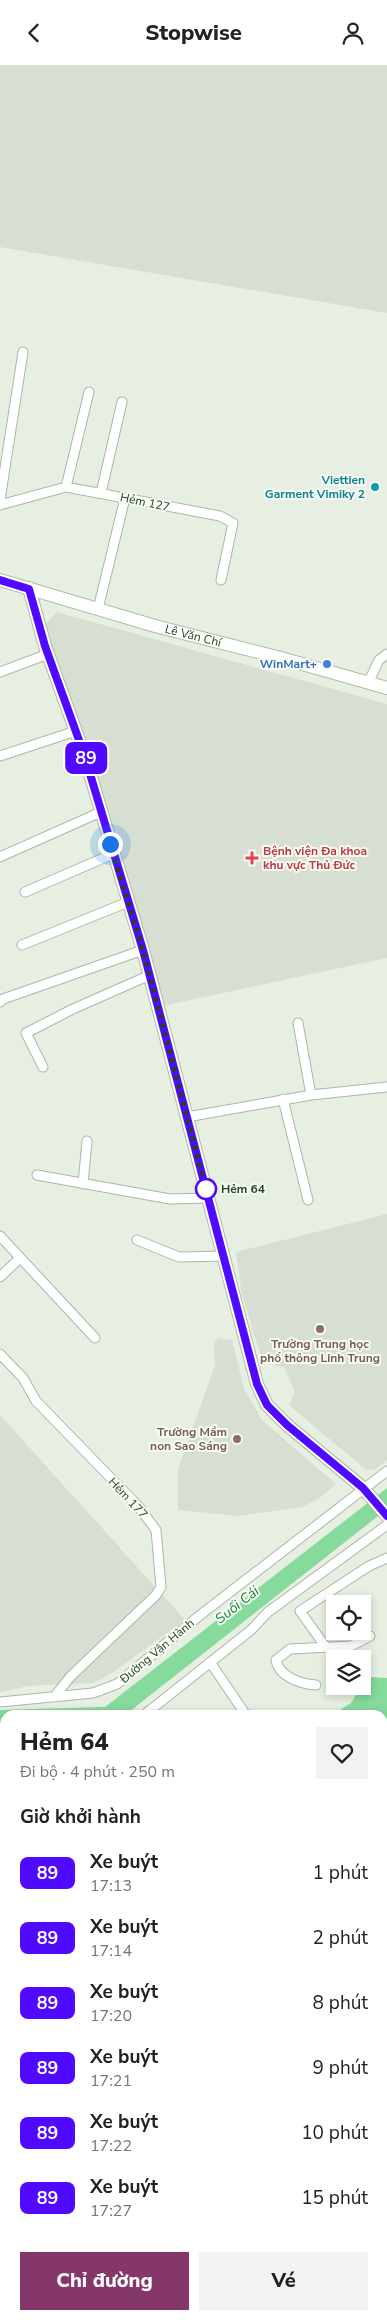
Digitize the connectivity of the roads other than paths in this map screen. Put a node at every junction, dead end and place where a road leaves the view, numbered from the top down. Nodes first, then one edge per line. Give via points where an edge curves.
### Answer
1 (24, 352) dead end
2 (89, 392) dead end
3 (122, 402) dead end
4 (66, 487) junction
5 (101, 493) junction
6 (125, 498) junction
7 (0, 500) edge
8 (0, 505) edge
9 (221, 579) dead end
10 (0, 580) edge
11 (29, 589) junction
12 (98, 609) junction
13 (48, 654) junction
14 (387, 654) edge
15 (0, 672) edge
16 (368, 683) junction
17 (387, 688) edge
18 (76, 731) junction
19 (0, 756) edge
20 (101, 812) junction
21 (113, 854) junction
22 (0, 857) edge
23 (25, 892) dead end
24 (128, 902) junction
25 (22, 945) dead end
26 (143, 950) junction
27 (150, 975) junction
28 (0, 1002) edge
29 (298, 1023) dead end
30 (43, 1067) dead end
31 (387, 1087) edge
32 (311, 1095) junction
33 (283, 1099) junction
34 (187, 1117) junction
35 (87, 1141) dead end
36 (37, 1175) dead end
37 (83, 1184) junction
38 (208, 1198) junction
39 (308, 1200) dead end
40 (0, 1236) edge
41 (137, 1239) dead end
42 (224, 1257) junction
43 (20, 1258) junction
44 (0, 1277) edge
45 (95, 1338) dead end
46 (0, 1354) edge
47 (387, 1471) edge
48 (366, 1492) junction
49 (386, 1519) edge
50 (387, 1558) edge
51 (362, 1640) edge
52 (325, 1646) junction
53 (210, 1663) junction
54 (316, 1685) dead end
55 (54, 1697) junction
56 (0, 1702) edge
57 (150, 1710) edge
58 (243, 1710) edge

1 - 7 street
2 - 4 street
3 - 5 street
4 - 5 street, Hẻm 127
4 - 8 street, Hẻm 127
5 - 6 street, Hẻm 127
6 - 9 street, Hẻm 127 via 220,516 233,523
6 - 12 street
10 - 11 street, Lê Văn Chí
11 - 12 street, Lê Văn Chí
11 - 13 street
12 - 16 street, Lê Văn Chí
13 - 15 street
13 - 18 street
14 - 16 street via 379,660
16 - 17 street, Lê Văn Chí
18 - 19 street
18 - 20 street
20 - 21 street
20 - 22 street
21 - 23 street
21 - 24 street
24 - 25 street
24 - 26 street
26 - 27 street
26 - 28 street
27 - 30 street via 26,1033
27 - 34 street
29 - 32 street
31 - 32 street
32 - 33 street
33 - 34 street
33 - 39 street
34 - 38 street
35 - 37 street
36 - 37 street
37 - 38 street via 170,1199
38 - 42 street
40 - 43 street
41 - 42 street via 179,1257
42 - 48 street via 257,1384 267,1405
43 - 44 street
43 - 45 street
46 - 55 street, Hẻm 177 via 21,1376 36,1401 139,1507 158,1538 161,1587 156,1595 71,1676
47 - 48 street, Đường Vận Hành
48 - 49 street
48 - 55 street, Đường Vận Hành via 199,1616 123,1680 93,1693
49 - 53 street via 268,1611 251,1630
50 - 52 street via 369,1566 300,1611
51 - 52 street via 351,1646
52 - 54 street via 290,1649 276,1660 294,1681
53 - 57 street
53 - 58 street
55 - 56 street, Đường Vận Hành

